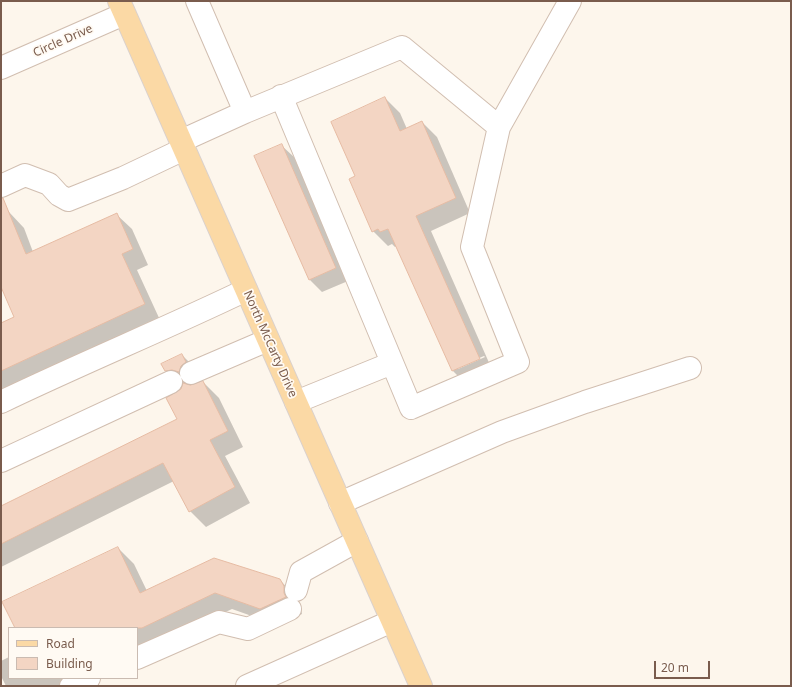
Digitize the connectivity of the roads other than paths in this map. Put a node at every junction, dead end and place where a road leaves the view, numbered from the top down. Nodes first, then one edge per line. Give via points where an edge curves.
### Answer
1 (197, 1) edge
2 (570, 1) edge
3 (121, 7) edge
4 (1, 68) edge
5 (281, 96) junction
6 (245, 112) junction
7 (500, 126) junction
8 (182, 145) junction
9 (1, 186) edge
10 (246, 290) junction
11 (268, 340) junction
12 (392, 363) junction
13 (690, 368) dead end
14 (191, 373) dead end
15 (171, 382) dead end
16 (1, 402) edge
17 (296, 402) junction
18 (1, 461) edge
19 (340, 503) junction
20 (357, 541) junction
21 (392, 621) junction
22 (138, 658) edge
23 (87, 679) edge
24 (71, 686) edge
25 (247, 686) edge
26 (421, 686) edge

1 - 6 street
2 - 7 street
3 - 4 street, Circle Drive
3 - 8 main road, North McCarty Drive
5 - 6 street
5 - 7 street via 402,47
5 - 12 street
6 - 8 street
7 - 12 street via 472,247 518,362 411,408
8 - 9 street via 123,178 68,200 49,184 25,175
8 - 10 main road, North McCarty Drive
10 - 11 main road, North McCarty Drive
10 - 16 street
11 - 14 street
11 - 17 main road, North McCarty Drive
12 - 17 street
13 - 19 street via 502,432
15 - 18 street
17 - 19 main road, North McCarty Drive
19 - 20 main road, North McCarty Drive
20 - 21 main road, North McCarty Drive
20 - 22 street via 301,572 293,599 248,629 219,622
21 - 25 street
21 - 26 main road, North McCarty Drive
23 - 24 street

